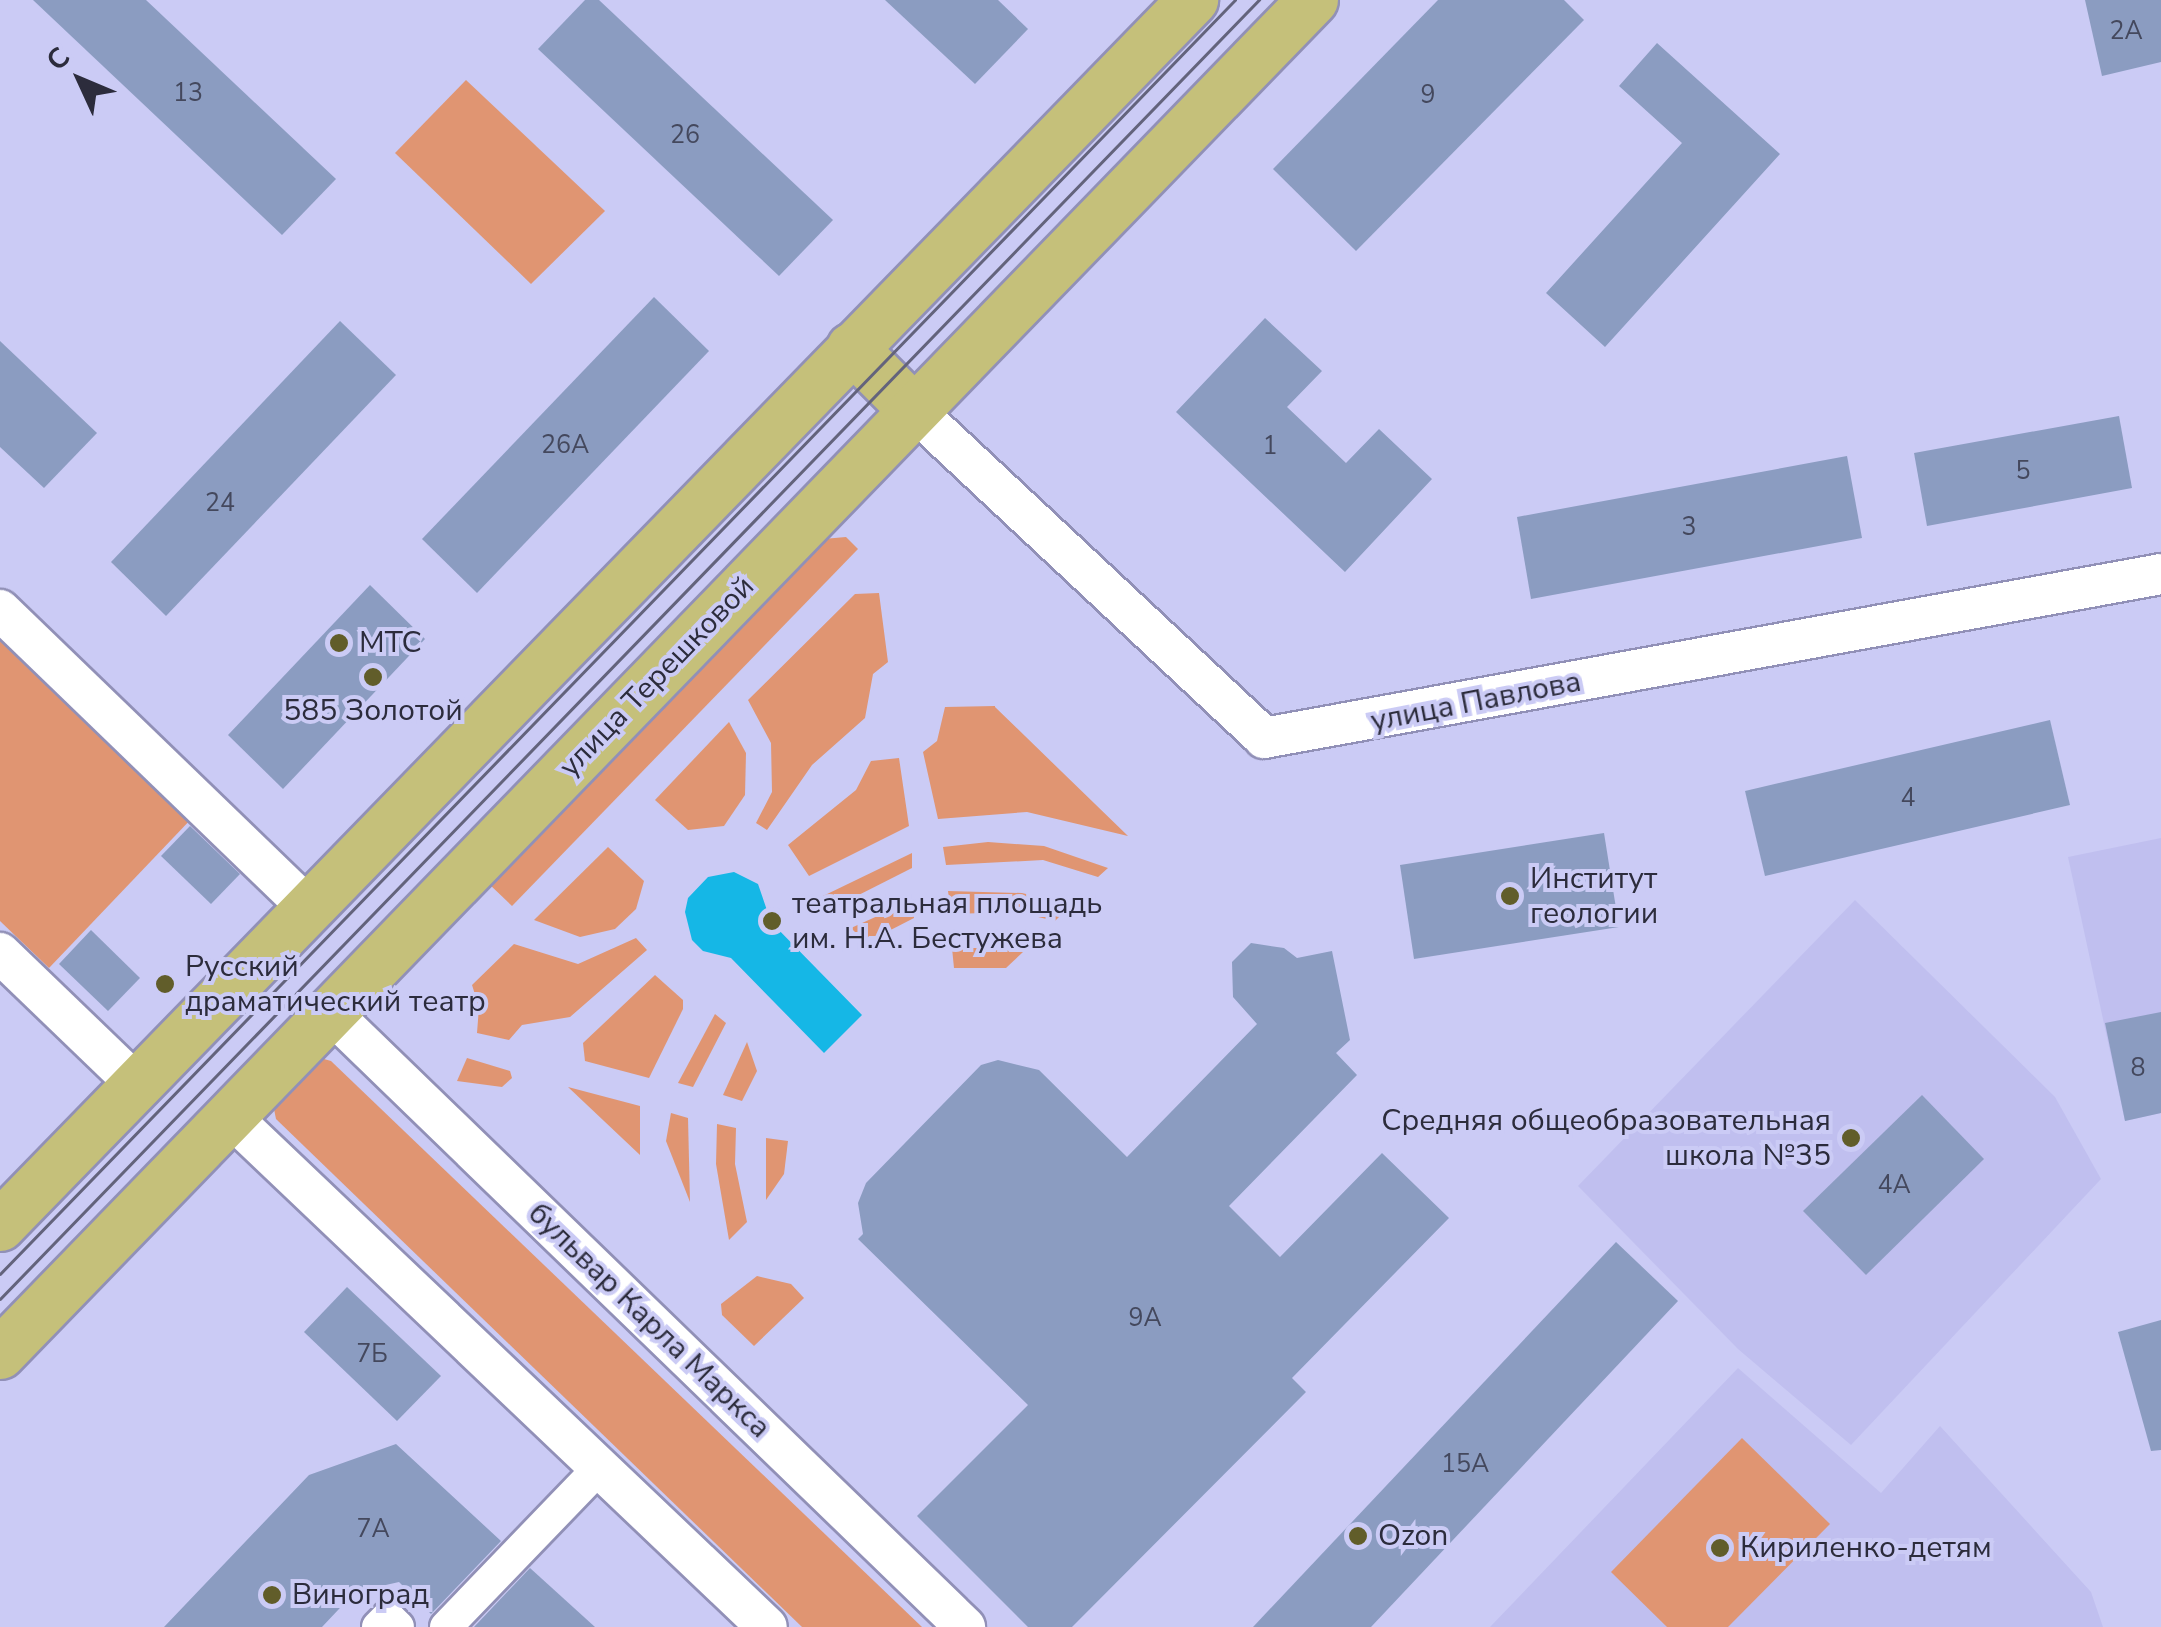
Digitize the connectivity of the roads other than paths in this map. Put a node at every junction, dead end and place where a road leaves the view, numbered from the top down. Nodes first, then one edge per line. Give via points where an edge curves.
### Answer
1 (1193, 0) edge
2 (1313, 0) edge
3 (852, 348) junction
4 (914, 409) junction
5 (2161, 574) edge
6 (0, 610) edge
7 (308, 907) junction
8 (0, 953) edge
9 (333, 1015) junction
10 (136, 1085) junction
11 (232, 1118) junction
12 (0, 1226) edge
13 (0, 1354) edge
14 (599, 1468) junction
15 (378, 1627) edge
16 (398, 1627) edge
17 (446, 1627) edge
18 (768, 1627) edge
19 (965, 1627) edge

1 - 3 main road
2 - 4 main road, улица Терешковой
3 - 4 main road
3 - 7 main road
4 - 5 street, улица Павлова via 1264,738
4 - 9 main road, улица Терешковой
6 - 7 street
7 - 10 main road
8 - 10 street
9 - 11 main road, улица Терешковой
9 - 19 street, бульвар Карла Маркса
10 - 12 main road
11 - 13 main road, улица Терешковой
11 - 14 street
14 - 17 street
14 - 18 street
15 - 16 street via 388,1617

